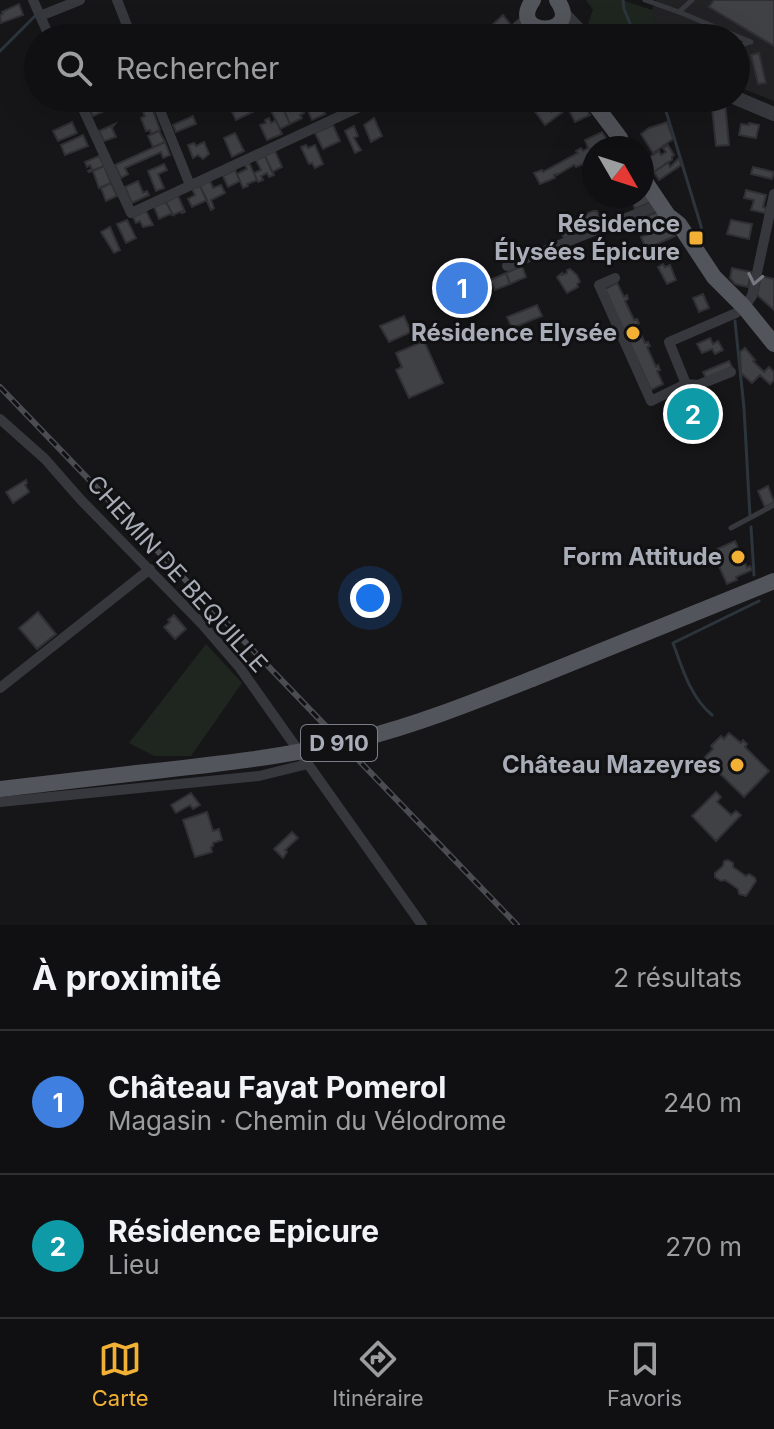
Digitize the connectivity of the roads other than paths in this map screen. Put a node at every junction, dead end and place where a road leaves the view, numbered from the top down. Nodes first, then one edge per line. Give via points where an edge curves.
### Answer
1 (33, 0) edge
2 (80, 0) edge
3 (117, 0) edge
4 (645, 0) edge
5 (692, 0) edge
6 (679, 12) junction
7 (40, 16) junction
8 (546, 17) edge
9 (44, 24) edge
10 (126, 24) edge
11 (567, 24) edge
12 (708, 24) edge
13 (750, 104) edge
14 (84, 112) edge
15 (161, 112) edge
16 (349, 112) edge
17 (600, 112) edge
18 (774, 114) edge
19 (613, 136) edge
20 (190, 185) junction
21 (654, 194) edge
22 (774, 194) edge
23 (666, 211) junction
24 (507, 266) dead end
25 (615, 278) dead end
26 (741, 311) junction
27 (769, 339) edge
28 (731, 372) dead end
29 (686, 384) junction
30 (0, 419) edge
31 (774, 505) edge
32 (731, 528) dead end
33 (150, 569) junction
34 (774, 581) edge
35 (0, 688) edge
36 (308, 764) junction
37 (0, 789) edge
38 (0, 802) edge
39 (422, 925) edge

1 - 7 street
2 - 7 street
3 - 10 street
4 - 6 lane
5 - 6 lane
6 - 12 lane
7 - 9 street
8 - 11 street
13 - 18 street
14 - 20 street via 131,213
15 - 20 street
16 - 20 street
17 - 19 main road
21 - 23 main road
22 -> 26 street via 752,296
23 - 24 street
23 - 26 main road via 725,299
25 - 29 street via 599,285 651,401
26 - 27 main road
26 - 29 street via 669,342
28 - 29 street via 698,385
30 - 33 street, CHEMIN DE BEQUILLE
31 - 32 lane
33 - 35 street
33 - 36 street, CHEMIN DE BEQUILLE via 240,668
34 - 37 main road, D 910, bridge via 425,720 361,738 287,753
36 - 38 street via 259,776
36 - 39 street, CHEMIN DE BEQUILLE

